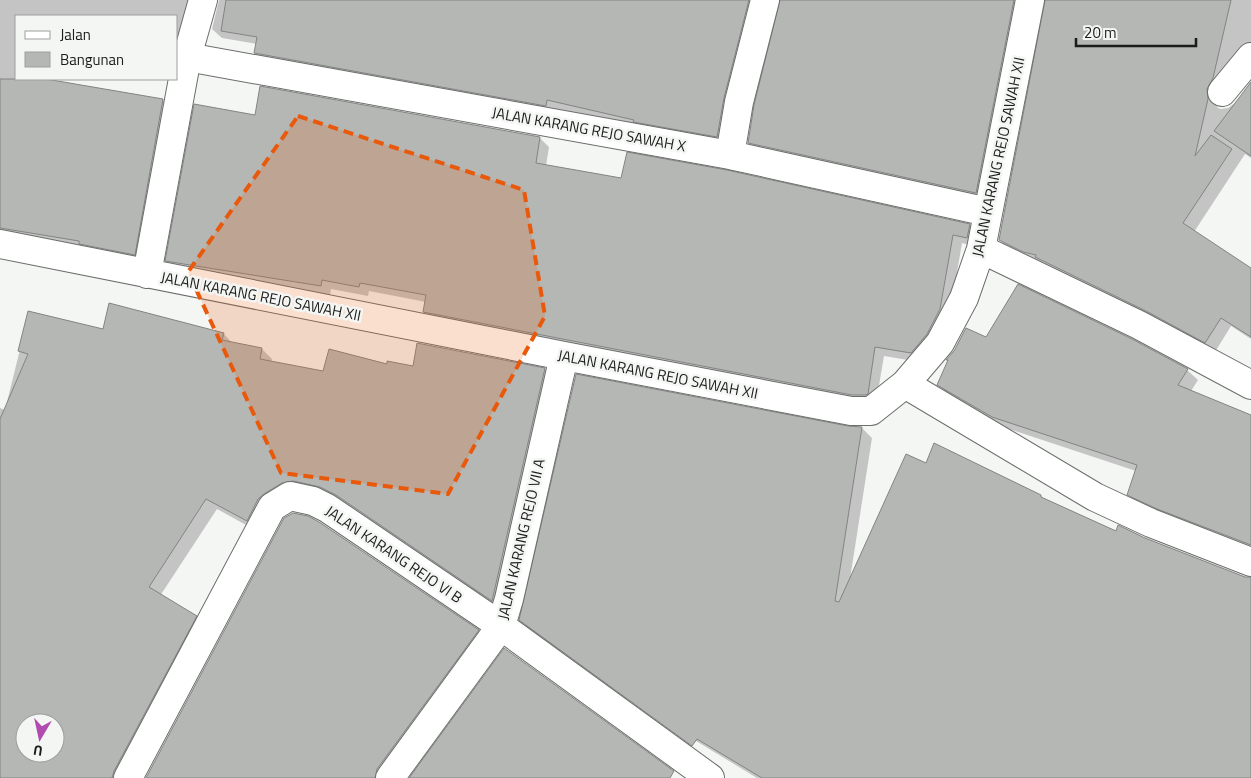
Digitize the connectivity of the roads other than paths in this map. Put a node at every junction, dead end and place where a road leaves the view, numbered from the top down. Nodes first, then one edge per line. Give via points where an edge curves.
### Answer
1 (203, 0) edge
2 (765, 0) edge
3 (1030, 0) edge
4 (187, 57) junction
5 (1251, 57) edge
6 (1222, 92) dead end
7 (730, 155) junction
8 (988, 212) junction
9 (0, 244) edge
10 (981, 249) junction
11 (147, 274) junction
12 (564, 356) junction
13 (905, 384) junction
14 (1251, 385) edge
15 (1251, 562) edge
16 (501, 626) junction
17 (128, 778) edge
18 (390, 778) edge
19 (710, 778) edge

1 - 4 street
2 - 7 street via 739,102
3 - 8 street, JALAN KARANG REJO SAWAH XII
4 - 7 street, JALAN KARANG REJO SAWAH X
4 - 11 street
5 - 6 street
7 - 8 street, JALAN KARANG REJO SAWAH X
8 - 10 street, JALAN KARANG REJO SAWAH XII
9 - 11 street, JALAN KARANG REJO SAWAH XII
10 - 13 street, JALAN KARANG REJO SAWAH XII via 964,298 940,343
10 - 14 street via 1139,325
11 - 12 street, JALAN KARANG REJO SAWAH XII
12 - 13 street, JALAN KARANG REJO SAWAH XII via 851,411 872,411
12 - 16 street, JALAN KARANG REJO VII A
13 - 15 street via 1095,497
16 - 17 street, JALAN KARANG REJO VI B via 327,508 290,496 272,507
16 - 18 street, JALAN KARANG REJO VII A
16 - 19 street, JALAN KARANG REJO VI B

